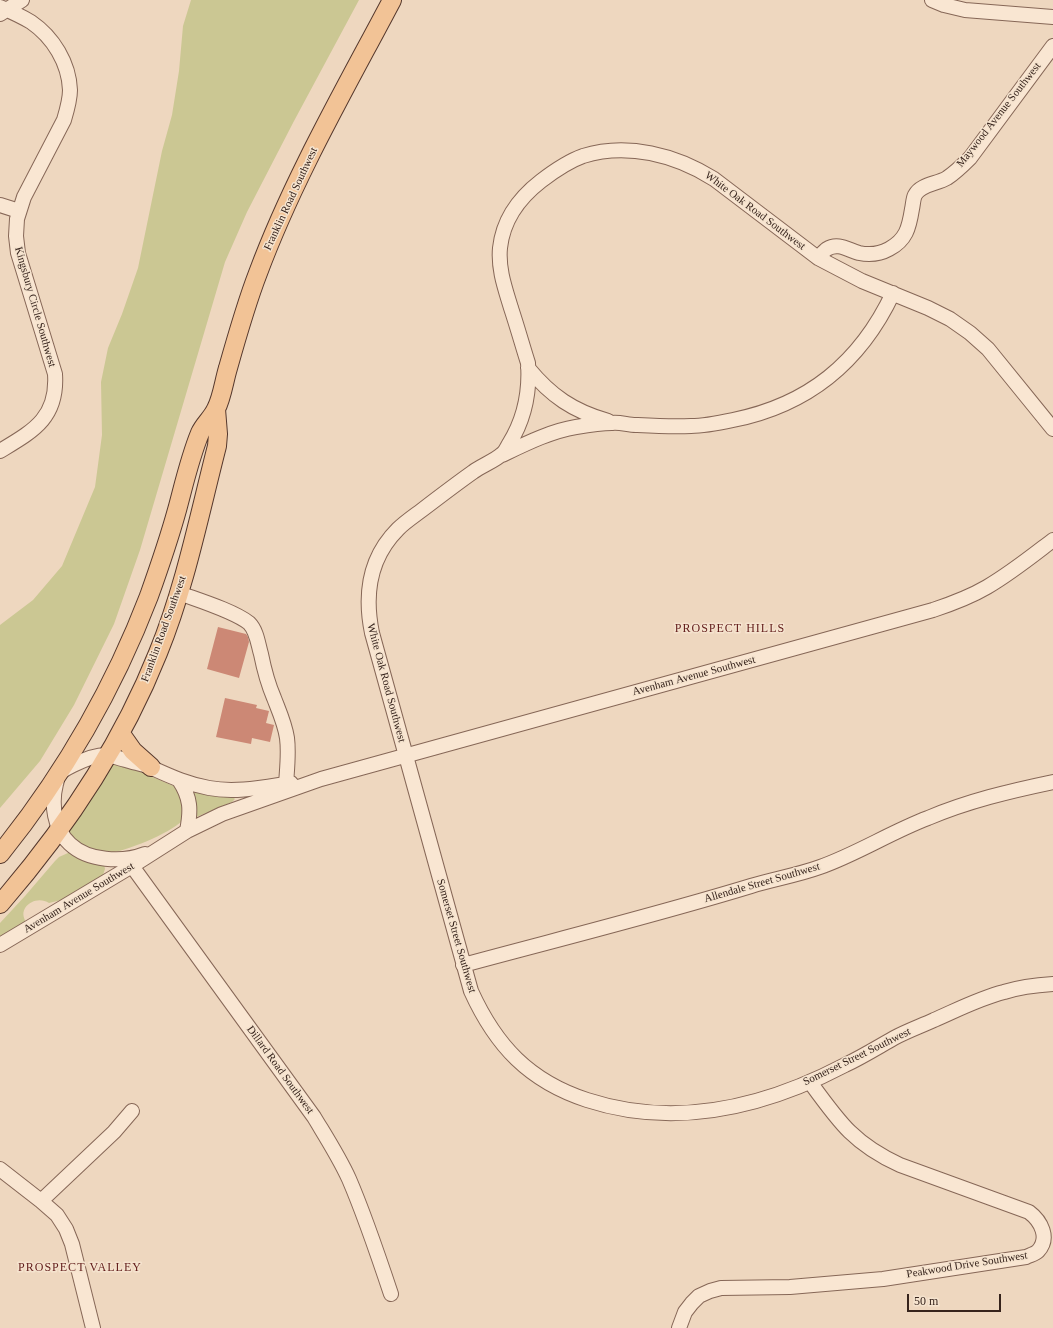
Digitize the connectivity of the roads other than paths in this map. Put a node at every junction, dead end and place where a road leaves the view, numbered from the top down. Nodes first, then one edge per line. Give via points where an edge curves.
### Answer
1 (22, 0) edge
2 (392, 0) edge
3 (932, 0) edge
4 (2, 10) edge
5 (1053, 17) edge
6 (1053, 46) edge
7 (0, 205) edge
8 (19, 211) junction
9 (818, 258) junction
10 (893, 293) junction
11 (528, 368) junction
12 (216, 409) junction
13 (614, 423) junction
14 (1053, 429) edge
15 (0, 451) edge
16 (502, 455) junction
17 (1053, 540) edge
18 (179, 593) junction
19 (121, 734) junction
20 (108, 755) junction
21 (406, 756) junction
22 (151, 767) junction
23 (58, 775) junction
24 (321, 779) junction
25 (179, 780) junction
26 (1053, 782) edge
27 (286, 784) junction
28 (60, 830) junction
29 (187, 831) junction
30 (157, 850) junction
31 (0, 854) edge
32 (132, 866) junction
33 (0, 904) edge
34 (0, 945) edge
35 (463, 965) junction
36 (1053, 984) edge
37 (810, 1082) junction
38 (132, 1111) dead end
39 (0, 1169) edge
40 (42, 1200) junction
41 (391, 1294) dead end
42 (93, 1328) edge
43 (679, 1328) edge

1 - 4 street
2 - 12 main road, Franklin Road Southwest via 281,216 244,313
3 - 5 street via 966,10
4 - 8 street, Kingsbury Circle Southwest via 30,22 43,32 64,61 70,90 64,120 24,196
6 - 9 street, Maywood Avenue Southwest via 966,162 945,179 920,189 914,197 909,226 900,241 890,249 871,254 834,246
7 - 8 street
8 - 15 street, Kingsbury Circle Southwest via 16,236 18,253 56,387 54,400 39,424
9 - 10 street, White Oak Road Southwest via 862,281
9 - 11 street, White Oak Road Southwest via 700,170 667,158 636,151 608,151 582,157 552,173 532,188 510,214 504,229 500,265
10 - 13 street via 875,327 847,362 808,392 786,404 746,417 693,426 663,427
10 - 14 street, White Oak Road Southwest via 950,319 970,333 988,349
11 - 13 street via 556,397 592,417
11 - 16 street, White Oak Road Southwest via 528,390 521,419 514,437
12 - 18 main road, Franklin Road Southwest via 217,446
12 - 23 main road, Franklin Road Southwest via 201,431 159,567 128,646 89,724
13 - 16 street via 574,427 529,442
16 - 21 street, White Oak Road Southwest via 473,471 398,528 375,564 368,592 368,616
17 - 21 street, Avenham Avenue Southwest via 987,587 933,610
18 - 19 main road, Franklin Road Southwest via 158,653
18 - 27 street via 206,602 250,624 287,737
19 - 20 main road, Franklin Road Southwest
19 - 22 main road
20 - 22 street, Avenham Avenue Southwest
20 - 23 street, Avenham Avenue Southwest via 81,761
20 - 28 main road, Franklin Road Southwest
21 - 24 street, Avenham Avenue Southwest
21 - 35 street, Somerset Street Southwest
22 - 25 street, Avenham Avenue Southwest
23 - 28 street, Avenham Avenue Southwest via 54,806
23 - 31 main road, Franklin Road Southwest
24 - 27 street, Avenham Avenue Southwest
24 - 29 street, Avenham Avenue Southwest via 222,814
25 - 27 street, Avenham Avenue Southwest via 189,784 232,790
25 - 29 street via 189,800 190,816
26 - 35 street, Allendale Street Southwest via 1010,791 928,817 820,867 682,907
28 - 30 street, Avenham Avenue Southwest via 69,843 81,852 96,857 129,858
28 - 33 main road, Franklin Road Southwest
29 - 30 street, Avenham Avenue Southwest
30 - 32 street, Avenham Avenue Southwest
32 - 34 street, Avenham Avenue Southwest
32 - 41 street, Dillard Road Southwest via 314,1117 352,1186
35 - 37 street, Somerset Street Southwest via 480,1012 507,1050 547,1083 597,1103 650,1112 711,1111 735,1107
36 - 37 street, Somerset Street Southwest via 1004,992 977,1001 895,1038
37 - 43 street, Peakwood Drive Southwest via 852,1135 884,1158 1029,1212 1036,1217 1043,1232 1039,1250 1026,1257 883,1279 721,1288 699,1296 685,1312
38 - 40 street via 114,1132
39 - 40 street
40 - 42 street via 57,1215 70,1239

